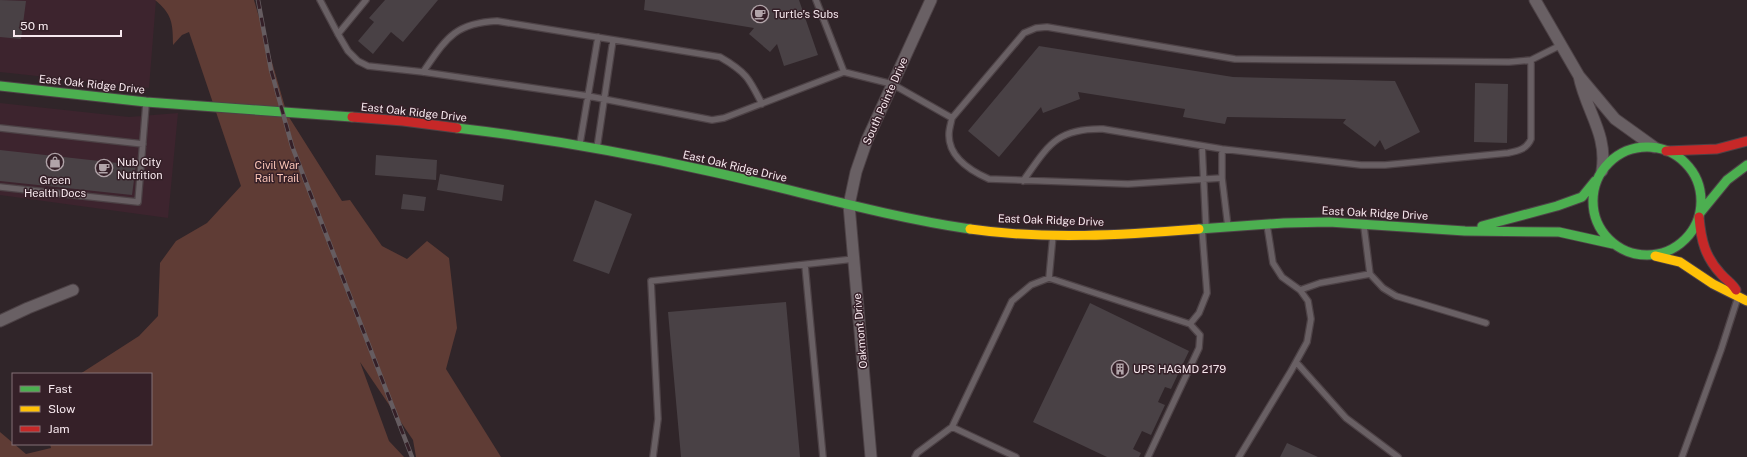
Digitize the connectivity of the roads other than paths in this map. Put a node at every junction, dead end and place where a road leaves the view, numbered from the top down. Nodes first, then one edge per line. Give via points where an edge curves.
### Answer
1 (320, 0) edge
2 (366, 0) edge
3 (816, 0) edge
4 (931, 0) edge
5 (1536, 0) edge
6 (338, 34) junction
7 (598, 37) junction
8 (614, 40) junction
9 (1561, 45) junction
10 (1531, 60) junction
11 (422, 72) junction
12 (844, 72) junction
13 (1579, 76) junction
14 (892, 84) junction
15 (0, 86) edge
16 (588, 96) junction
17 (604, 99) junction
18 (146, 102) junction
19 (762, 104) junction
20 (952, 118) junction
21 (0, 128) edge
22 (1747, 141) edge
23 (143, 144) junction
24 (580, 145) junction
25 (1202, 146) junction
26 (1654, 147) junction
27 (597, 148) junction
28 (1222, 149) junction
29 (1666, 151) junction
30 (1747, 165) edge
31 (1599, 175) junction
32 (1204, 178) junction
33 (1222, 178) junction
34 (1023, 181) junction
35 (0, 187) edge
36 (849, 204) junction
37 (1699, 215) junction
38 (1267, 224) junction
39 (1364, 224) junction
40 (1228, 227) junction
41 (1204, 229) junction
42 (1465, 231) junction
43 (1053, 234) junction
44 (1613, 244) junction
45 (1648, 256) junction
46 (854, 259) junction
47 (805, 265) junction
48 (1370, 274) junction
49 (1049, 278) junction
50 (73, 290) dead end
51 (1300, 290) junction
52 (1738, 296) junction
53 (1747, 301) edge
54 (0, 321) edge
55 (1486, 323) dead end
56 (1190, 324) junction
57 (1296, 362) junction
58 (952, 427) junction
59 (654, 457) edge
60 (823, 457) edge
61 (871, 457) edge
62 (915, 457) edge
63 (1016, 457) edge
64 (1148, 457) edge
65 (1239, 457) edge
66 (1398, 457) edge
67 (1682, 457) edge

1 - 6 lane
2 - 6 lane
3 - 12 lane
4 - 14 street, South Pointe Drive
5 - 9 street
6 - 11 lane via 348,51 368,66
7 - 8 lane
7 - 11 lane via 497,21 482,22 454,32
7 - 16 lane
8 - 17 lane
8 - 19 lane via 720,56 749,78
9 - 10 lane
9 - 13 street
10 - 20 lane via 1509,62 1235,59 1036,28 1024,33
10 - 28 lane via 1531,138 1529,144 1520,150 1385,165 1360,165
11 - 16 lane
12 - 14 lane
12 - 19 lane
13 - 26 street via 1615,119
13 - 31 street via 1603,143 1604,158
14 - 20 lane
14 - 36 street, South Pointe Drive via 867,140
15 - 18 main road, East Oak Ridge Drive
16 - 17 lane
16 - 24 lane
17 - 19 lane via 712,120
17 - 27 lane
18 - 23 lane
18 - 24 main road, East Oak Ridge Drive via 403,121
20 - 34 lane via 949,135 952,150 959,160 989,179
21 - 23 lane
22 - 29 main road via 1719,150
23 - 35 lane via 138,202
24 - 27 main road, East Oak Ridge Drive
25 - 28 lane
25 - 32 lane
25 - 34 lane via 1085,129 1059,137 1048,147
26 - 29 main road
26 - 31 main road via 1636,148 1619,154
27 - 36 main road, East Oak Ridge Drive
28 - 33 lane
29 - 37 main road via 1672,152 1686,163 1696,178 1701,195
30 - 37 main road via 1713,194
31 - 42 main road, East Oak Ridge Drive via 1582,197 1576,200
31 - 44 main road via 1592,197 1594,214 1601,231
32 - 33 lane
32 - 34 lane via 1128,184
32 - 41 lane
33 - 40 lane
36 - 43 main road, East Oak Ridge Drive via 925,222 974,229
36 - 46 street, Oakmont Drive
37 - 45 main road via 1693,230 1681,243 1666,252
37 - 52 main road via 1704,252 1711,264 1735,287
38 - 39 main road, East Oak Ridge Drive
38 - 40 main road, East Oak Ridge Drive
38 - 51 lane via 1273,263 1282,277
39 - 42 main road, East Oak Ridge Drive
39 - 48 lane
40 - 41 main road, East Oak Ridge Drive
41 - 43 main road, East Oak Ridge Drive via 1135,234
41 - 56 lane via 1207,293 1199,313
42 - 44 main road, East Oak Ridge Drive via 1559,232
43 - 49 lane
44 - 45 main road via 1630,253
45 - 52 main road via 1671,257 1714,285
46 - 47 lane
46 - 61 street, Oakmont Drive
47 - 59 lane via 650,281 658,419
47 - 60 lane
48 - 51 lane via 1320,283
48 - 55 lane via 1383,288 1396,296
49 - 56 lane
49 - 58 lane via 1031,285 1012,301
50 - 54 street
51 - 57 lane via 1308,301 1311,319 1307,342
52 - 53 main road
52 - 67 lane
56 - 64 lane via 1200,335 1199,348
57 - 65 lane
57 - 66 lane via 1346,418
58 - 62 lane
58 - 63 lane

